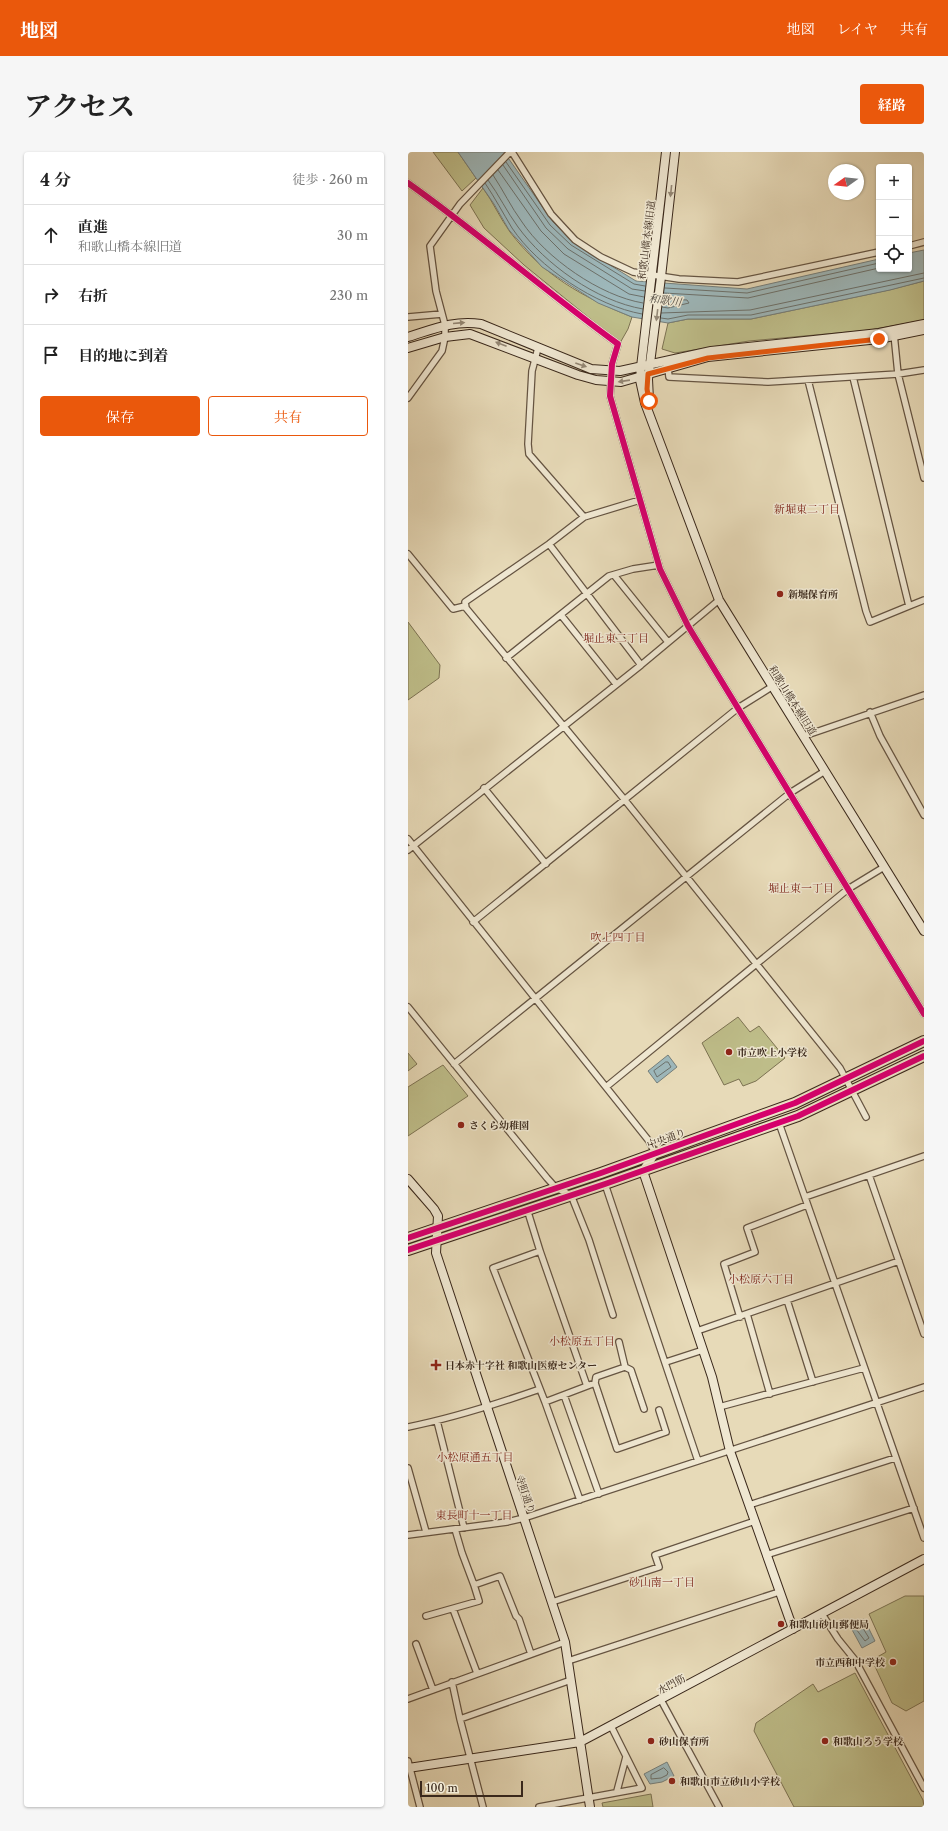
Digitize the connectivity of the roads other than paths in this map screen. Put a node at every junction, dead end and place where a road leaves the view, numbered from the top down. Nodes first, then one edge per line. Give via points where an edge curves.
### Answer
1 (511, 152) edge
2 (666, 152) edge
3 (675, 152) edge
4 (408, 183) edge
5 (452, 214) junction
6 (924, 242) edge
7 (912, 245) edge
8 (876, 253) edge
9 (652, 278) junction
10 (661, 279) junction
11 (442, 314) junction
12 (408, 317) edge
13 (924, 324) edge
14 (445, 325) junction
15 (924, 330) edge
16 (894, 333) junction
17 (408, 337) edge
18 (445, 337) junction
19 (408, 348) edge
20 (538, 348) junction
21 (648, 350) junction
22 (535, 358) junction
23 (650, 365) junction
24 (641, 367) junction
25 (668, 368) junction
26 (924, 370) edge
27 (611, 371) junction
28 (898, 374) junction
29 (644, 376) junction
30 (853, 377) junction
31 (808, 380) junction
32 (610, 382) junction
33 (408, 398) edge
34 (924, 478) edge
35 (640, 500) junction
36 (584, 517) junction
37 (549, 544) junction
38 (408, 554) edge
39 (659, 566) junction
40 (614, 575) junction
41 (587, 594) junction
42 (719, 600) junction
43 (924, 600) edge
44 (465, 606) junction
45 (910, 606) junction
46 (561, 615) junction
47 (688, 626) junction
48 (668, 642) junction
49 (506, 658) junction
50 (641, 665) junction
51 (616, 684) junction
52 (773, 686) junction
53 (924, 695) edge
54 (738, 708) junction
55 (870, 712) junction
56 (563, 726) junction
57 (804, 736) junction
58 (825, 771) junction
59 (484, 788) junction
60 (790, 793) junction
61 (624, 799) junction
62 (924, 815) edge
63 (408, 839) edge
64 (413, 846) junction
65 (408, 850) edge
66 (546, 864) junction
67 (884, 867) junction
68 (685, 876) junction
69 (848, 889) junction
70 (473, 922) junction
71 (924, 931) edge
72 (755, 964) junction
73 (535, 999) junction
74 (408, 1007) edge
75 (924, 1014) edge
76 (924, 1041) edge
77 (924, 1056) edge
78 (454, 1064) junction
79 (846, 1080) junction
80 (606, 1087) junction
81 (852, 1091) junction
82 (866, 1117) dead end
83 (779, 1123) junction
84 (655, 1153) junction
85 (924, 1156) edge
86 (643, 1171) junction
87 (869, 1175) junction
88 (408, 1179) edge
89 (605, 1184) junction
90 (556, 1188) junction
91 (571, 1195) junction
92 (805, 1197) junction
93 (807, 1205) junction
94 (527, 1209) junction
95 (436, 1229) junction
96 (408, 1238) edge
97 (435, 1241) junction
98 (408, 1250) edge
99 (540, 1251) junction
100 (899, 1261) junction
101 (836, 1284) junction
102 (787, 1300) junction
103 (747, 1314) junction
104 (613, 1315) dead end
105 (740, 1317) junction
106 (697, 1331) junction
107 (924, 1334) edge
108 (619, 1342) dead end
109 (703, 1350) junction
110 (666, 1362) junction
111 (625, 1367) junction
112 (864, 1368) junction
113 (813, 1382) junction
114 (595, 1383) junction
115 (587, 1386) junction
116 (924, 1387) edge
117 (540, 1389) junction
118 (770, 1394) junction
119 (564, 1395) junction
120 (545, 1402) junction
121 (876, 1403) junction
122 (486, 1407) junction
123 (719, 1407) junction
124 (644, 1409) dead end
125 (659, 1410) dead end
126 (437, 1421) junction
127 (408, 1427) edge
128 (730, 1451) junction
129 (895, 1458) junction
130 (698, 1461) junction
131 (408, 1468) edge
132 (599, 1494) junction
133 (580, 1500) junction
134 (749, 1505) junction
135 (914, 1508) junction
136 (524, 1518) junction
137 (755, 1521) junction
138 (464, 1528) junction
139 (455, 1529) junction
140 (426, 1532) junction
141 (408, 1536) edge
142 (924, 1538) edge
143 (766, 1556) junction
144 (924, 1559) edge
145 (474, 1585) junction
146 (779, 1592) junction
147 (552, 1602) junction
148 (453, 1609) junction
149 (822, 1614) junction
150 (426, 1616) dead end
151 (794, 1630) junction
152 (565, 1642) junction
153 (416, 1644) dead end
154 (531, 1654) junction
155 (568, 1661) junction
156 (477, 1673) junction
157 (571, 1680) junction
158 (452, 1682) junction
159 (433, 1690) junction
160 (408, 1699) edge
161 (661, 1700) junction
162 (460, 1719) junction
163 (611, 1726) junction
164 (580, 1742) junction
165 (626, 1757) junction
166 (470, 1759) junction
167 (409, 1766) edge
168 (924, 1788) edge
169 (617, 1791) junction
170 (589, 1798) junction
171 (420, 1807) edge
172 (483, 1807) edge
173 (539, 1807) edge
174 (590, 1807) edge
175 (718, 1807) edge

1 - 5 street
1 - 9 street via 551,214 575,240 601,257
2 - 9 street, 和歌山橋本線旧道
3 -> 10 street, 和歌山橋本線旧道
4 - 5 street
5 - 11 street via 430,246
5 - 27 street via 564,306 618,344
6 - 7 street
8 - 10 street via 738,282
9 - 10 street
9 - 21 street, 和歌山橋本線旧道
10 -> 21 street, 和歌山橋本線旧道
11 - 12 street
11 - 14 street
13 - 16 street
14 - 17 street
14 - 18 street
14 -> 20 street via 458,322 481,324
15 - 16 street
16 - 23 street via 711,351
16 - 25 street via 708,358
16 - 28 street
18 - 19 street
22 -> 18 street via 478,336 458,334
18 - 33 street via 442,351
20 - 22 street
20 -> 27 street via 591,369
21 - 23 street, 和歌山橋本線旧道
21 - 24 street, 和歌山橋本線旧道
22 - 32 street via 578,375
22 - 36 street via 529,454
23 - 24 street
23 - 29 street, 和歌山橋本線旧道
24 - 27 street
24 - 29 street, 和歌山橋本線旧道
25 - 29 street
25 - 31 street via 669,377 768,382
26 - 28 street
27 - 32 street
28 - 30 street
28 - 34 street
29 -> 32 street
29 - 42 street, 和歌山橋本線旧道 via 669,468
30 - 31 street
30 - 45 street
31 - 45 street via 870,622
32 - 35 street via 610,396
35 - 36 street
35 - 39 street
36 - 37 street
37 - 41 street
37 - 44 street via 465,602
38 - 44 street via 452,609
39 - 40 street
39 - 47 street
40 - 41 street via 609,576
40 - 48 street
41 - 46 street
41 - 50 street
42 - 47 street
42 - 52 street, 和歌山橋本線旧道
43 - 45 street
44 - 49 street
46 - 49 street
46 - 51 street
47 - 48 street
47 - 54 street
48 - 50 street
49 - 56 street
50 - 51 street
51 - 56 street
52 - 54 street
52 - 57 street, 和歌山橋本線旧道
53 - 55 street
54 - 60 street
54 - 61 street
55 - 57 street
55 - 62 street via 880,736
56 - 59 street
56 - 61 street
57 - 58 street, 和歌山橋本線旧道
58 - 60 street
58 - 67 street, 和歌山橋本線旧道
59 - 64 street
59 - 66 street
60 - 68 street
60 - 69 street
61 - 66 street
61 - 68 street
63 - 64 street
64 - 65 street
64 - 70 street
66 - 70 street
67 - 69 street
67 - 71 street, 和歌山橋本線旧道
68 - 72 street
68 - 73 street
69 - 72 street
69 - 75 street
70 - 73 street
72 - 79 street via 840,1068
72 - 80 street
73 - 78 street
73 - 80 street
74 - 78 street
76 - 79 highway, 中央通り
77 - 81 highway
78 - 90 street
79 - 81 street
79 - 84 highway, 中央通り via 795,1103
80 - 84 street via 650,1141
81 - 82 street
81 - 83 highway
83 - 86 highway
83 - 92 street
84 - 86 street
84 - 90 highway, 中央通り
85 - 87 street
86 - 89 highway
86 - 106 street
87 - 92 street
87 - 100 street
88 - 95 street, 寺町通り via 434,1209 438,1222
89 - 91 highway
89 - 110 street
90 - 91 street
90 - 95 highway, 中央通り
91 - 94 highway
91 - 104 street via 589,1240
92 - 93 street
93 - 101 street
93 - 105 street via 747,1228 755,1252 724,1264
94 - 97 highway
94 - 99 street
95 - 96 highway, 中央通り
95 - 97 street, 寺町通り
97 - 98 highway
97 - 122 street, 寺町通り via 436,1253
99 - 115 street
99 - 117 street via 493,1268
100 - 101 street
100 - 107 street
101 - 102 street
101 - 112 street
102 - 103 street
102 - 113 street
103 - 105 street
103 - 118 street
105 - 106 street
106 - 109 street
108 - 111 street
109 - 110 street
109 - 123 street
110 - 130 street
111 - 114 street via 596,1377
111 - 124 street via 631,1370
112 - 113 street
112 - 121 street
113 - 118 street
114 - 115 street
114 - 125 street via 617,1449 666,1432
115 - 119 street
116 - 121 street
117 - 120 street
117 - 122 street
118 - 123 street
119 - 120 street
119 - 132 street
120 - 133 street
121 - 128 street
121 - 129 street
122 - 126 street
122 - 136 street, 寺町通り
123 - 128 street
126 - 127 street
126 - 138 street
128 - 130 street
128 - 134 street
129 - 134 street
129 - 135 street
130 - 132 street
131 - 140 street
132 - 133 street
133 - 136 street
134 - 137 street
135 - 142 street
135 - 143 street
136 - 138 street
136 - 147 street, 寺町通り
137 - 143 street
137 - 147 street via 655,1555 659,1567
138 - 139 street
139 - 140 street
139 - 145 street
140 - 141 street
143 - 146 street
144 - 149 street, 水門筋
145 - 148 street via 479,1601
145 - 154 street via 500,1576
146 - 151 street
146 - 155 street
147 - 152 street, 寺町通り
148 - 150 street
148 - 156 street
149 - 151 street, 水門筋
149 - 168 street via 855,1660
151 - 161 street, 水門筋
152 - 154 street
152 - 155 street, 寺町通り
153 - 159 street
154 - 156 street
155 - 157 street, 寺町通り
156 - 158 street
157 - 162 street
157 - 164 street, 寺町通り
158 - 159 street
158 - 162 street
159 - 160 street
161 - 163 street, 水門筋
161 - 175 street
162 - 166 street
163 - 164 street, 水門筋
163 - 165 street
164 - 166 street, 水門筋
164 - 170 street, 寺町通り
165 - 169 street
165 - 169 street via 642,1788
166 - 167 street, 水門筋
166 - 172 street
167 - 171 street
169 - 170 street
170 - 173 street
170 - 174 street, 寺町通り

